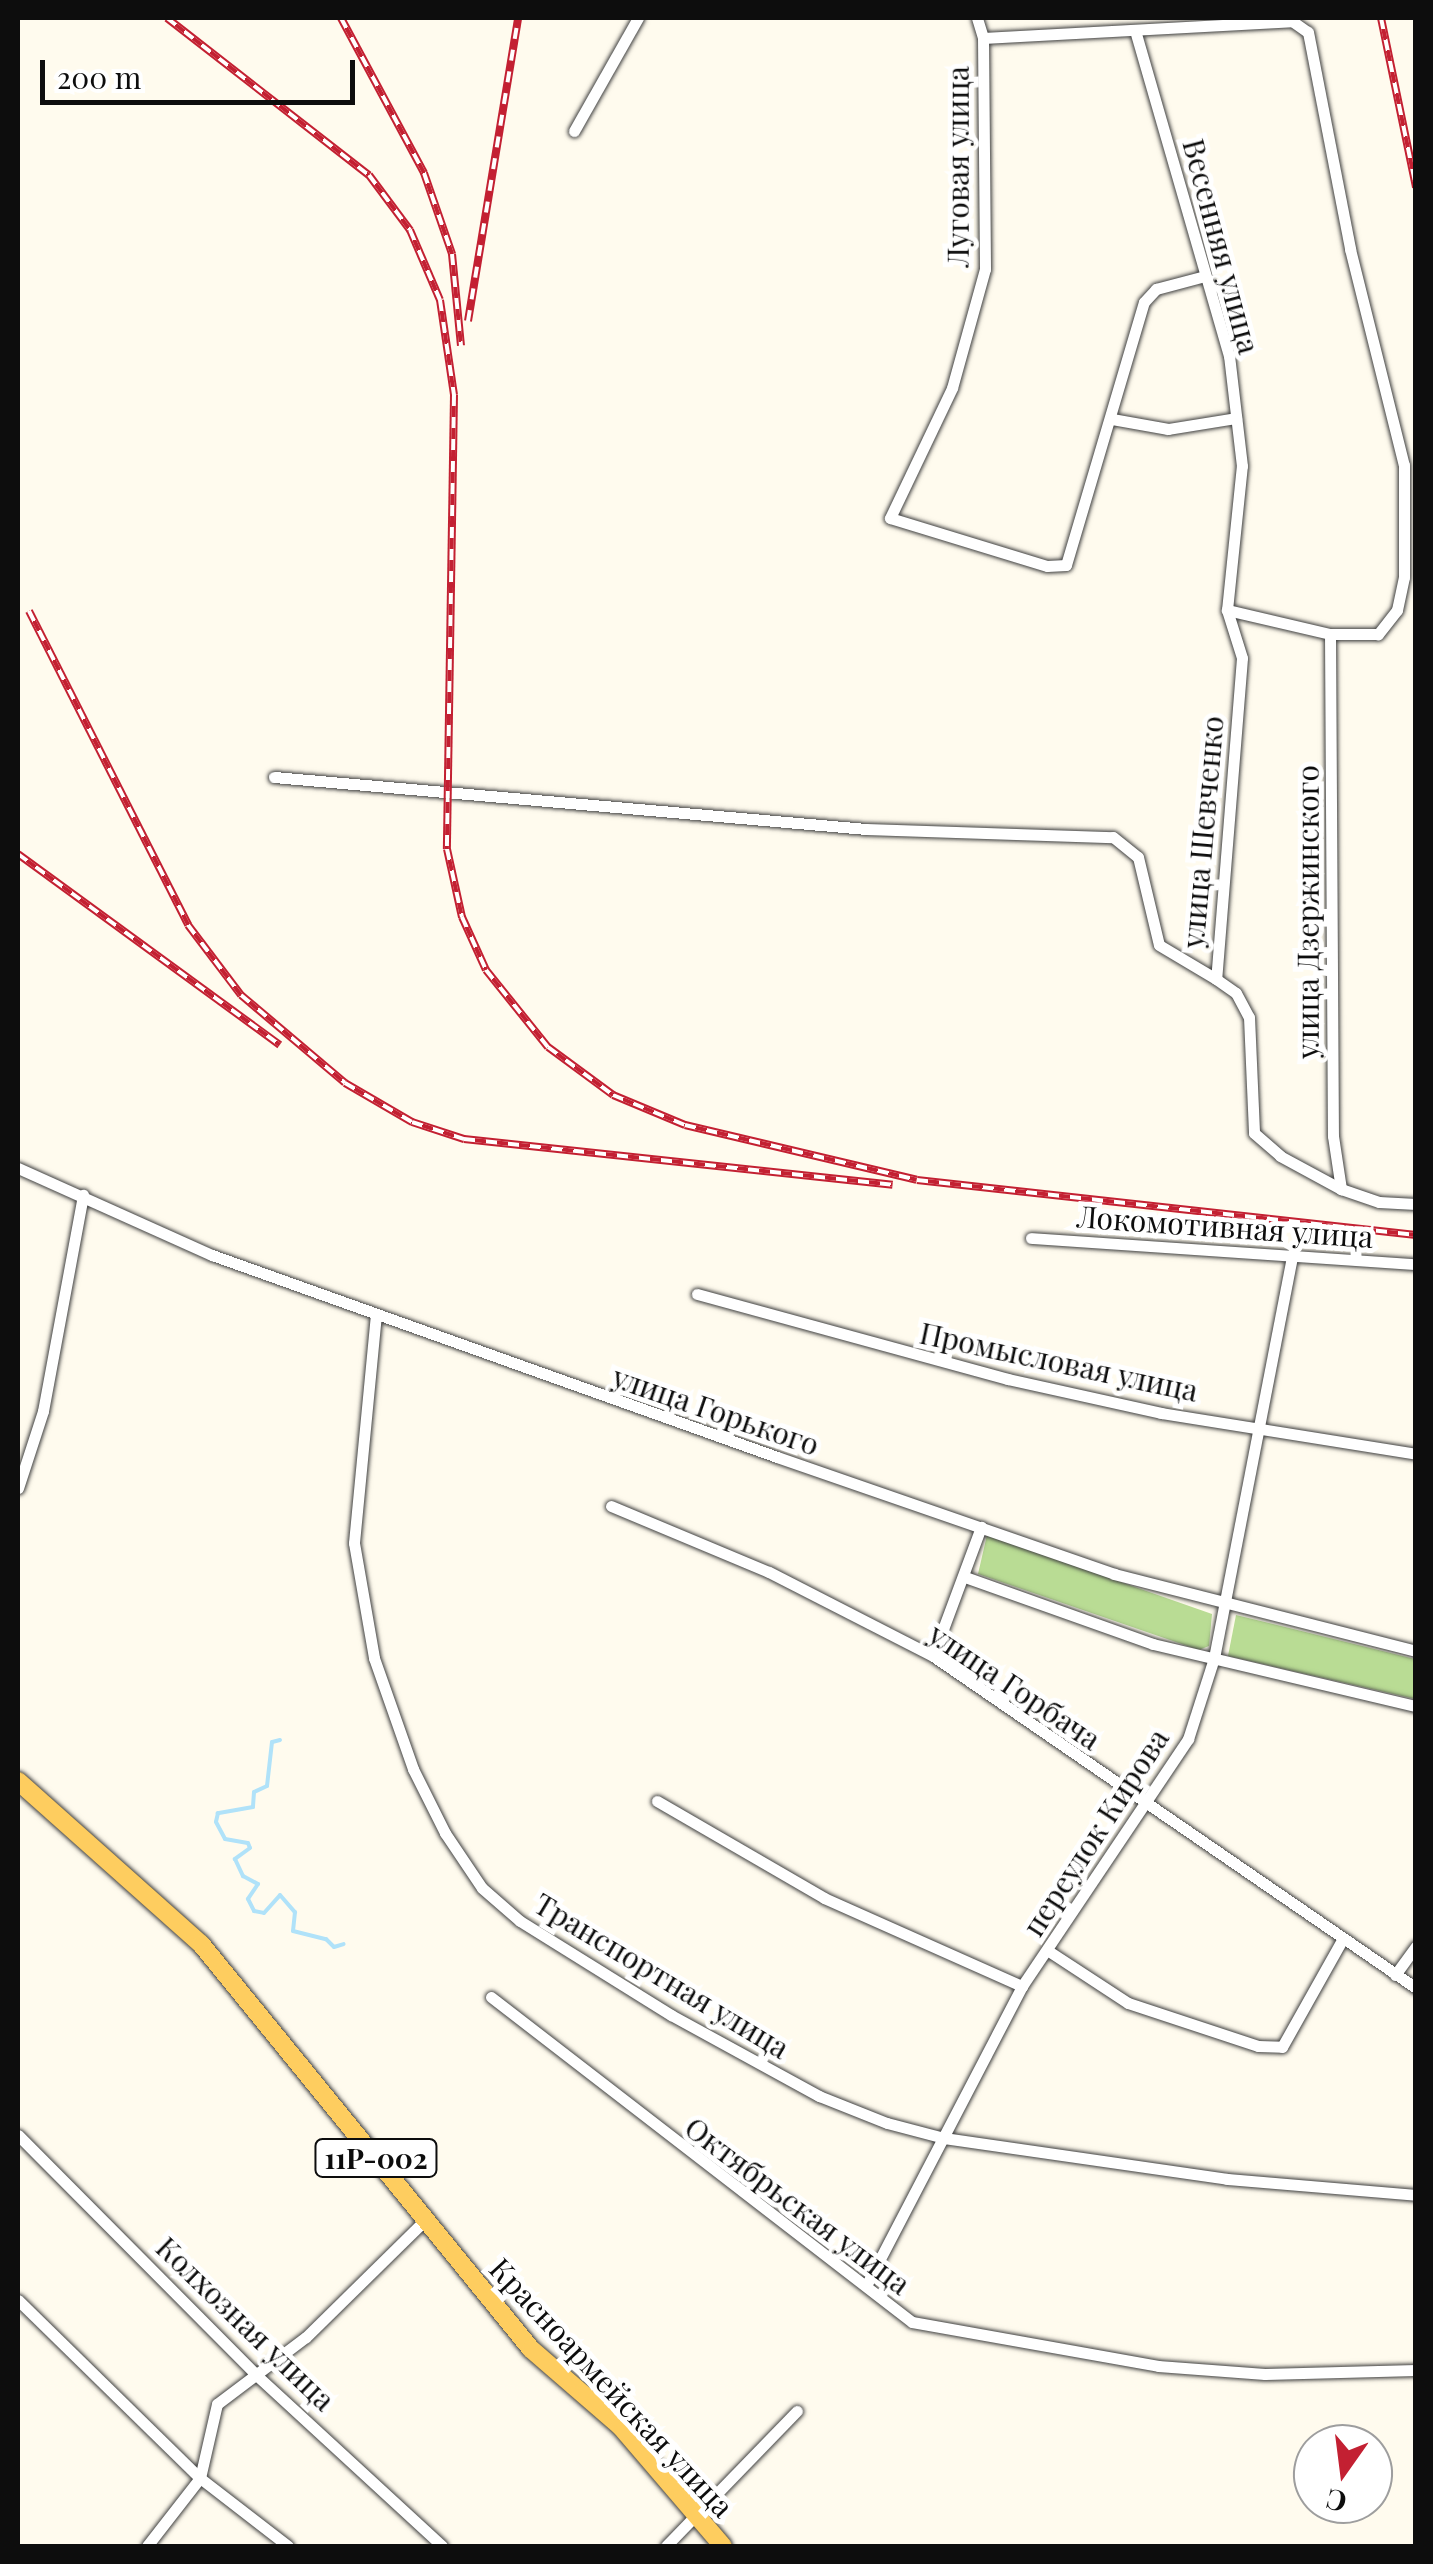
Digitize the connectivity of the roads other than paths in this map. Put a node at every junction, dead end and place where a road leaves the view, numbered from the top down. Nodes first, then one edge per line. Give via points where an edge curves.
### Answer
1 (638, 18) edge
2 (977, 18) edge
3 (1136, 33) junction
4 (982, 38) junction
5 (574, 131) dead end
6 (1205, 276) junction
7 (1236, 418) junction
8 (1112, 419) junction
9 (1227, 610) junction
10 (1330, 634) junction
11 (274, 777) dead end
12 (1216, 979) junction
13 (18, 1168) edge
14 (1341, 1189) junction
15 (83, 1195) junction
16 (1416, 1204) edge
17 (1031, 1238) dead end
18 (1292, 1257) junction
19 (1416, 1264) edge
20 (697, 1294) dead end
21 (376, 1314) junction
22 (1255, 1425) junction
23 (1416, 1454) edge
24 (18, 1488) edge
25 (611, 1506) dead end
26 (980, 1526) junction
27 (965, 1577) junction
28 (1223, 1605) junction
29 (1416, 1651) edge
30 (933, 1656) junction
31 (1214, 1658) junction
32 (1416, 1706) edge
33 (18, 1780) edge
34 (657, 1800) dead end
35 (1145, 1802) junction
36 (1342, 1940) junction
37 (1416, 1946) edge
38 (1047, 1950) junction
39 (1396, 1975) junction
40 (1022, 1986) junction
41 (1416, 1988) edge
42 (490, 1997) dead end
43 (18, 2135) edge
44 (944, 2138) junction
45 (1416, 2194) edge
46 (424, 2220) junction
47 (868, 2282) junction
48 (18, 2300) edge
49 (1416, 2370) edge
50 (253, 2372) junction
51 (797, 2411) dead end
52 (200, 2478) junction
53 (694, 2514) junction
54 (146, 2546) edge
55 (288, 2546) edge
56 (442, 2546) edge
57 (666, 2546) edge
58 (723, 2546) edge

1 - 5 street
2 - 4 street, Луговая улица
3 - 4 street
3 - 6 street, Весенняя улица
3 - 10 street via 1292,20 1308,32 1350,249 1404,464 1404,576 1397,610 1378,634
4 - 8 street, Луговая улица via 985,269 952,388 890,518 1047,566 1066,565
6 - 7 street, Весенняя улица via 1229,356
6 - 8 street via 1156,289 1144,302
7 - 8 street via 1168,430
7 - 9 street, Весенняя улица via 1242,466
9 - 10 street
9 - 12 street, улица Шевченко via 1242,658
10 - 14 street, улица Дзержинского via 1332,1136
11 - 12 street via 866,829 1113,837 1138,857 1159,944 1171,958
12 - 14 street, улица Шевченко via 1236,993 1248,1017 1254,1132 1280,1156
13 - 15 street, улица Горького
14 - 16 street via 1379,1202
15 - 21 street, улица Горького via 152,1232
15 - 24 street via 43,1412
17 - 18 street, Локомотивная улица
18 - 19 street, Локомотивная улица
18 - 22 street, переулок Кирова
20 - 22 street, Промысловая улица via 1008,1379 1161,1413
21 - 26 street, улица Горького
21 - 44 street, Транспортная улица via 354,1543 365,1609 384,1692 412,1769 482,1888 542,1940 786,2078 886,2123
22 - 23 street, Промысловая улица
22 - 28 street, переулок Кирова
25 - 30 street, улица Горбача via 768,1572
26 - 27 street
26 - 28 street, улица Горького
27 - 30 street
27 - 31 street via 1153,1644
28 - 29 street, улица Горького
28 - 31 street, переулок Кирова
30 - 35 street, улица Горбача
31 - 32 street
31 - 35 street, переулок Кирова via 1188,1739
33 - 46 main road, Красноармейская улица / 11Р-002 via 214,1958
34 - 40 street via 824,1898
35 - 36 street, улица Горбача
35 - 38 street, переулок Кирова
36 - 38 street via 1282,2047 1258,2046 1128,2003
36 - 39 street, улица Горбача
37 - 39 street
38 - 40 street, переулок Кирова
39 - 41 street, улица Горбача
40 - 44 street, переулок Кирова
42 - 47 street, Октябрьская улица via 618,2100
43 - 50 street, Колхозная улица
44 - 45 street, Транспортная улица via 1227,2179
44 - 47 street, переулок Кирова
46 - 50 street via 306,2337
46 - 53 main road, Красноармейская улица / 11Р-002 via 531,2349 620,2426
47 - 49 street, Октябрьская улица via 879,2300 912,2322 1056,2351 1265,2374
48 - 52 street
50 - 52 street via 217,2404
50 - 56 street, Колхозная улица
51 - 53 street
52 - 54 street
52 - 55 street
53 - 57 street
53 - 58 main road, Красноармейская улица / 11Р-002

